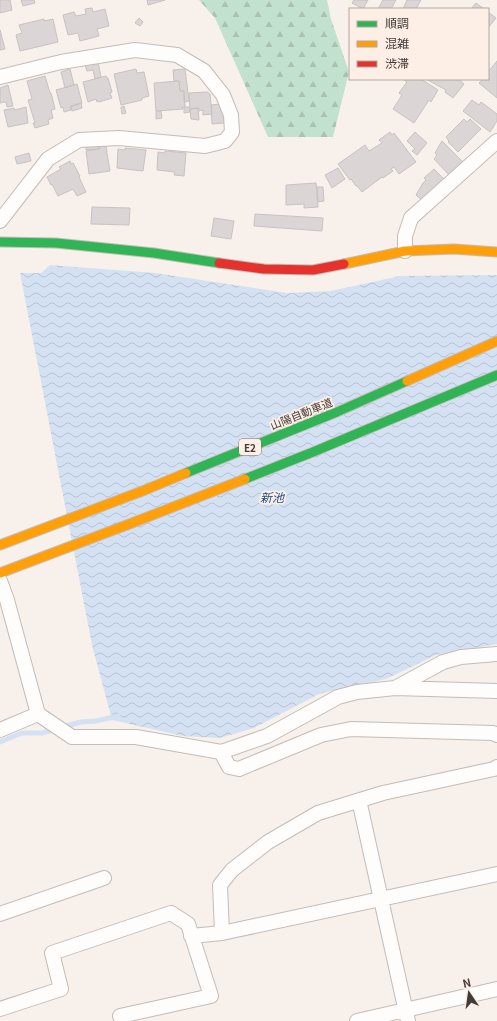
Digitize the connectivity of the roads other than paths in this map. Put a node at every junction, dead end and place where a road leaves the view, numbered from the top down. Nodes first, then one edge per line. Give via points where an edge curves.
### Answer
1 (0, 77) edge
2 (497, 141) edge
3 (0, 221) edge
4 (0, 242) edge
5 (405, 251) junction
6 (497, 252) edge
7 (497, 341) edge
8 (497, 375) edge
9 (0, 545) edge
10 (0, 573) edge
11 (0, 581) edge
12 (497, 654) edge
13 (395, 688) junction
14 (497, 692) edge
15 (38, 714) junction
16 (0, 730) edge
17 (497, 735) edge
18 (221, 752) junction
19 (497, 767) edge
20 (359, 800) junction
21 (497, 874) edge
22 (104, 878) dead end
23 (380, 898) junction
24 (0, 914) edge
25 (222, 933) junction
26 (191, 936) junction
27 (497, 990) edge
28 (0, 1009) edge
29 (406, 1015) edge
30 (120, 1016) dead end
31 (357, 1021) edge

1 - 3 street via 61,62 134,50 178,55 204,71 223,95 231,115 232,132 226,141 205,146 119,138 78,140 48,159
2 - 5 street via 411,218 405,236
4 - 5 main road via 56,243 154,253 264,269 313,270
5 - 6 main road via 454,249
7 - 9 main road, 山陽自動車道 / E2 via 337,412
8 - 10 main road, E2 via 313,452
11 - 15 street
12 - 13 street via 461,657 443,662
13 - 14 street
13 - 18 street via 357,692 338,698 267,736
15 - 16 street
15 - 18 street via 72,737 136,737
17 - 18 street via 352,729 321,735 240,769 229,767
19 - 20 street
20 - 23 street
20 - 25 street via 318,813 268,842 232,870 220,885
21 - 23 street
22 - 24 street
23 - 25 street
23 - 29 street
25 - 26 street
26 - 28 street via 188,924 171,913 52,953 61,989
26 - 30 street via 212,996
27 - 29 street
29 - 31 street

